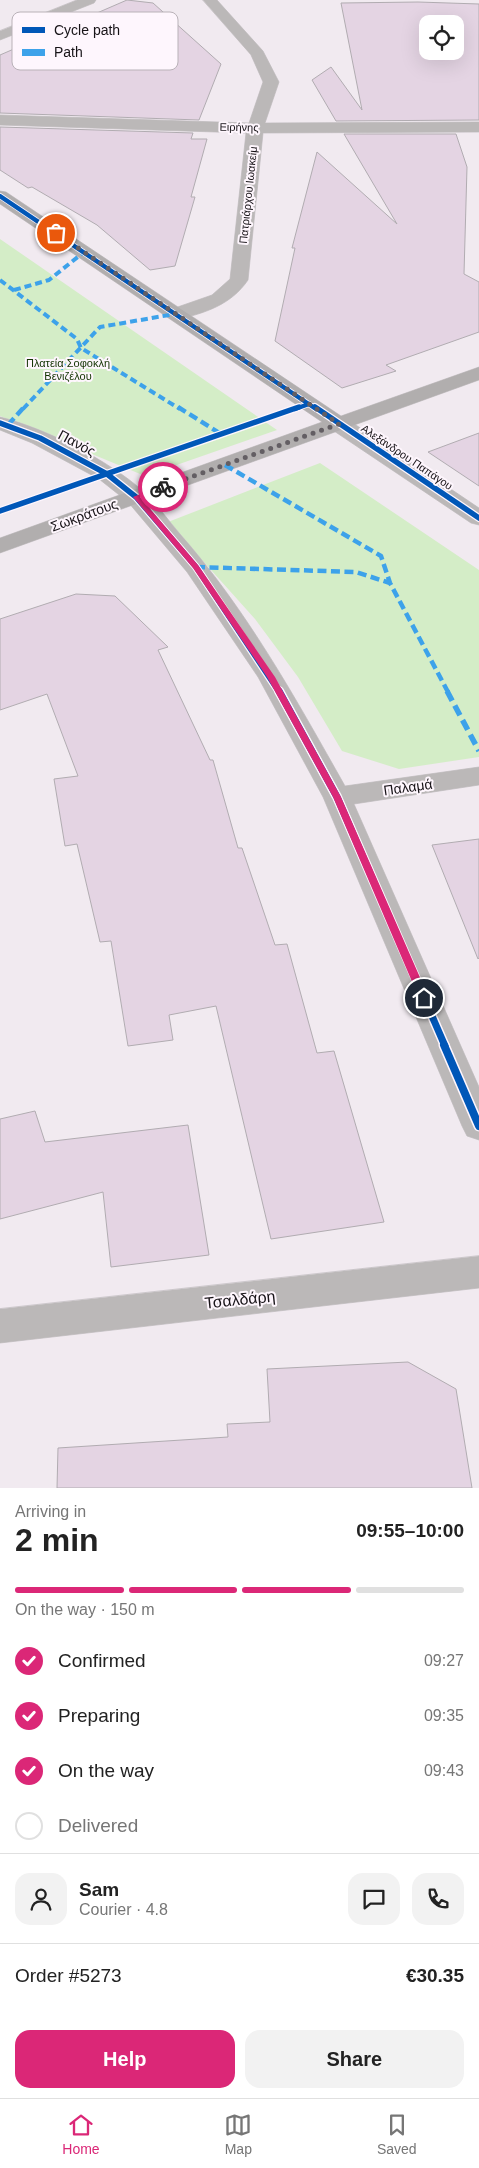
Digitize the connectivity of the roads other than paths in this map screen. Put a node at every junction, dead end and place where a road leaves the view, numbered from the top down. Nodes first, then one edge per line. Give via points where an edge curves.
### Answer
1 (89, 0) edge
2 (210, 0) edge
3 (59, 12) edge
4 (12, 31) edge
5 (0, 36) edge
6 (0, 120) edge
7 (479, 127) edge
8 (255, 128) junction
9 (0, 196) edge
10 (176, 314) junction
11 (479, 373) edge
12 (0, 423) edge
13 (339, 424) junction
14 (136, 497) junction
15 (479, 518) edge
16 (0, 546) edge
17 (479, 776) edge
18 (337, 797) junction
19 (479, 1126) edge
20 (479, 1272) edge
21 (0, 1326) edge

1 - 3 street
2 - 8 street, Πατριάρχου Ιωακείμ via 258,54 271,82
4 - 5 street
6 - 8 street, Ειρήνης
7 - 8 street, Ειρήνης
8 - 10 street, Πατριάρχου Ιωακείμ via 239,280 230,293 212,304
9 - 10 street, Αλεξάνδρου Παπάγου
10 - 13 street, Αλεξάνδρου Παπάγου
11 - 13 street, Σωκράτους
12 - 14 street, Πανός via 75,455
13 - 14 street, Σωκράτους
13 - 15 street, Αλεξάνδρου Παπάγου
14 - 16 street, Σωκράτους
14 - 18 street, Πανός via 196,567 271,677
17 - 18 street, Παλαμά
18 - 19 street, Πανός
20 - 21 street, Τσαλδάρη

